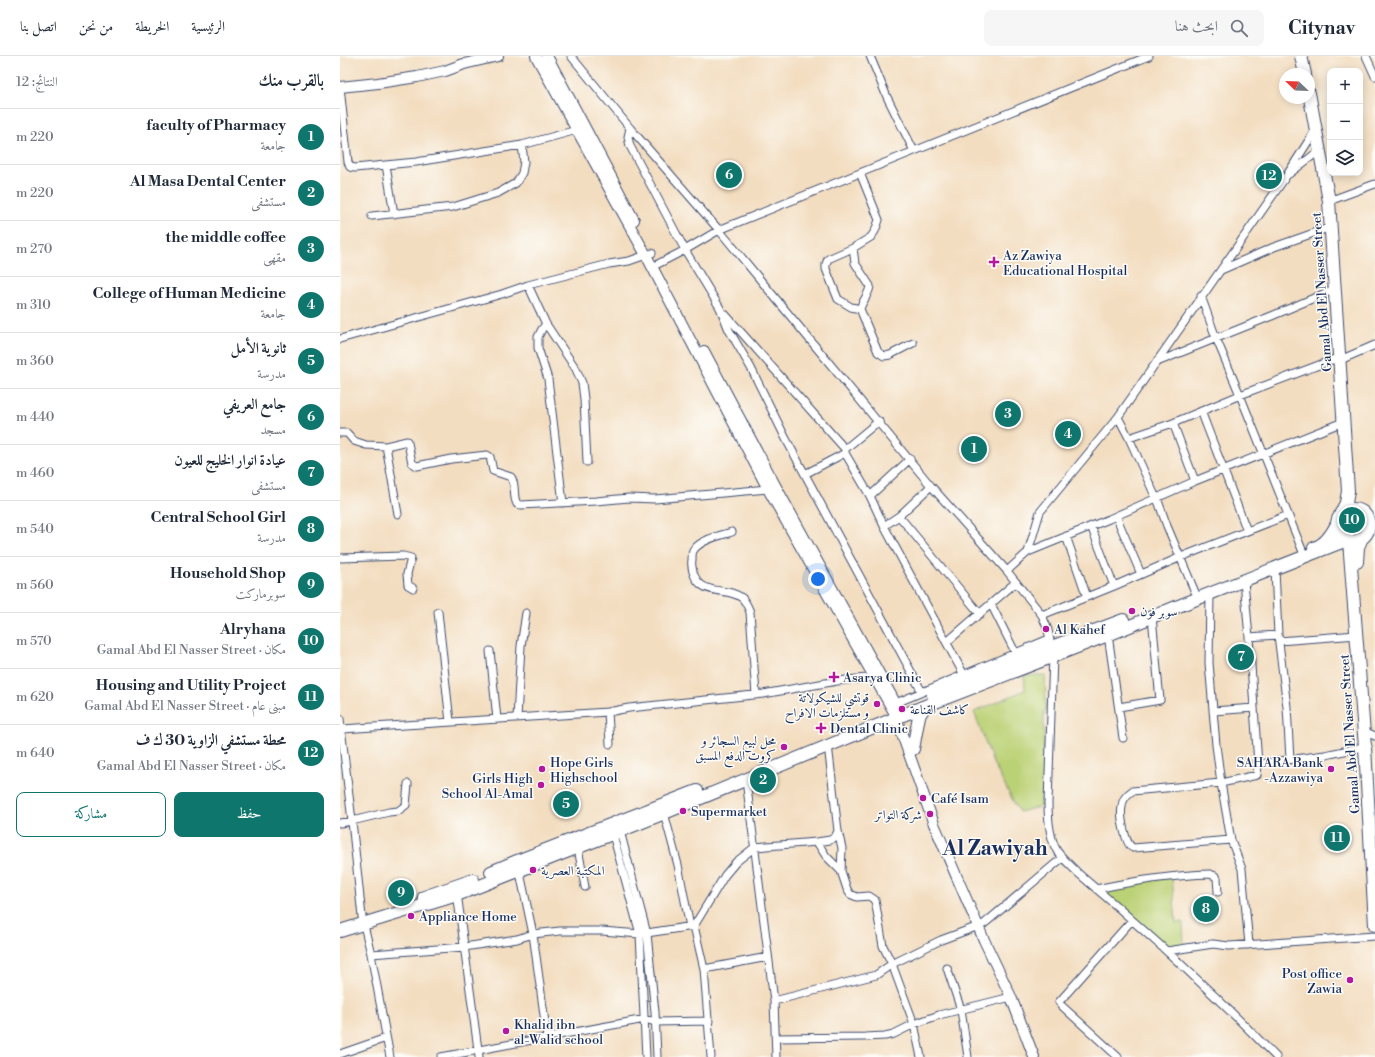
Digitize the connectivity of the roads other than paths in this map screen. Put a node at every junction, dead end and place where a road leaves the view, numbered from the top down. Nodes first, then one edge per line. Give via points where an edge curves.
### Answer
1 (498, 56) edge
2 (536, 56) edge
3 (571, 56) edge
4 (578, 56) edge
5 (870, 56) edge
6 (1149, 56) edge
7 (1302, 56) edge
8 (1366, 56) edge
9 (551, 59) edge
10 (1304, 68) edge
11 (1375, 76) edge
12 (340, 86) edge
13 (597, 88) junction
14 (1311, 104) edge
15 (630, 128) junction
16 (1316, 128) junction
17 (577, 130) junction
18 (522, 145) junction
19 (1320, 150) junction
20 (914, 151) junction
21 (386, 165) junction
22 (860, 173) junction
23 (1284, 178) junction
24 (1375, 184) edge
25 (1329, 201) junction
26 (394, 214) junction
27 (372, 216) dead end
28 (1331, 227) junction
29 (719, 230) junction
30 (853, 248) junction
31 (685, 250) junction
32 (649, 254) junction
33 (655, 266) junction
34 (1220, 270) junction
35 (528, 285) junction
36 (1335, 288) junction
37 (1201, 296) junction
38 (720, 308) junction
39 (860, 309) junction
40 (546, 324) junction
41 (1216, 338) junction
42 (340, 339) edge
43 (913, 343) dead end
44 (1375, 345) edge
45 (1340, 359) junction
46 (1157, 362) junction
47 (1240, 395) junction
48 (1201, 411) junction
49 (1118, 417) junction
50 (879, 421) junction
51 (1343, 422) junction
52 (1173, 423) junction
53 (340, 433) edge
54 (1129, 438) junction
55 (386, 446) junction
56 (845, 451) junction
57 (1264, 454) junction
58 (910, 460) junction
59 (588, 462) dead end
60 (1223, 469) junction
61 (805, 474) junction
62 (1195, 481) junction
63 (931, 486) junction
64 (771, 487) junction
65 (1348, 491) junction
66 (870, 496) junction
67 (1156, 498) junction
68 (563, 503) junction
69 (1360, 511) junction
70 (398, 514) dead end
71 (1375, 514) edge
72 (1288, 515) junction
73 (899, 516) junction
74 (1116, 516) junction
75 (1339, 519) junction
76 (884, 526) junction
77 (1091, 526) junction
78 (1247, 531) junction
79 (1368, 531) edge
80 (732, 532) dead end
81 (1066, 536) junction
82 (1348, 540) junction
83 (1328, 548) junction
84 (1028, 552) junction
85 (1303, 552) junction
86 (1181, 556) junction
87 (340, 558) edge
88 (1351, 563) junction
89 (1274, 569) junction
90 (1007, 571) junction
91 (1142, 574) junction
92 (1244, 581) junction
93 (1016, 582) junction
94 (1114, 586) junction
95 (413, 588) dead end
96 (1195, 592) junction
97 (1210, 594) junction
98 (1087, 597) junction
99 (991, 604) junction
100 (438, 612) dead end
101 (526, 613) dead end
102 (980, 614) junction
103 (1042, 615) junction
104 (1152, 617) junction
105 (1108, 635) junction
106 (1357, 635) junction
107 (1249, 637) junction
108 (1278, 638) junction
109 (948, 642) junction
110 (1051, 647) junction
111 (490, 651) dead end
112 (1016, 654) junction
113 (964, 675) junction
114 (877, 677) junction
115 (922, 692) junction
116 (756, 695) junction
117 (925, 706) junction
118 (1119, 707) junction
119 (1254, 708) junction
120 (1213, 711) junction
121 (608, 712) junction
122 (897, 712) junction
123 (517, 718) junction
124 (340, 719) edge
125 (497, 719) junction
126 (450, 722) junction
127 (342, 729) junction
128 (1123, 738) dead end
129 (1369, 741) edge
130 (610, 744) dead end
131 (828, 745) junction
132 (913, 749) junction
133 (1290, 759) junction
134 (1258, 764) junction
135 (746, 780) junction
136 (1221, 783) junction
137 (408, 784) dead end
138 (1372, 804) edge
139 (664, 813) junction
140 (352, 821) junction
141 (340, 823) edge
142 (615, 828) junction
143 (1375, 829) edge
144 (838, 831) junction
145 (1231, 840) junction
146 (817, 842) junction
147 (756, 847) junction
148 (578, 848) junction
149 (1062, 858) junction
150 (518, 865) junction
151 (841, 871) junction
152 (585, 887) dead end
153 (1096, 889) junction
154 (456, 891) junction
155 (1218, 892) dead end
156 (363, 920) junction
157 (1132, 920) junction
158 (340, 923) edge
159 (1375, 923) edge
160 (981, 925) junction
161 (692, 926) junction
162 (340, 931) edge
163 (533, 934) junction
164 (644, 934) junction
165 (1375, 936) edge
166 (1249, 945) junction
167 (464, 947) junction
168 (1167, 951) junction
169 (371, 954) junction
170 (768, 957) junction
171 (892, 964) junction
172 (946, 968) dead end
173 (704, 969) junction
174 (1011, 997) junction
175 (774, 1001) junction
176 (961, 1010) junction
177 (645, 1019) junction
178 (709, 1021) junction
179 (655, 1022) junction
180 (914, 1024) junction
181 (547, 1037) junction
182 (386, 1038) junction
183 (776, 1038) junction
184 (478, 1049) junction
185 (340, 1054) edge
186 (390, 1057) edge
187 (441, 1057) edge
188 (479, 1057) edge
189 (646, 1057) edge
190 (657, 1057) edge
191 (711, 1057) edge
192 (776, 1057) edge
193 (921, 1057) edge
194 (968, 1057) edge
195 (1034, 1057) edge
196 (1041, 1057) edge
197 (1118, 1057) edge
198 (1276, 1057) edge

1 - 12 main road via 417,78
2 - 17 main road
3 - 13 street
4 - 13 street
5 - 20 street
6 - 20 street
7 - 10 main road
8 - 11 street
9 - 32 main road
12 - 21 street via 350,167
13 - 15 street
14 - 16 main road, Gamal Abd El Nasser Street
15 - 29 street
15 - 31 street via 630,146
16 - 19 main road, Gamal Abd El Nasser Street
16 - 23 street
17 - 18 street
17 - 32 main road
18 - 21 street
18 - 26 street via 522,173 516,183 498,193 453,206
19 - 23 street
19 - 25 main road, Gamal Abd El Nasser Street
20 - 22 street
21 - 26 street
22 - 29 street
22 - 30 street via 879,220 871,237
23 - 34 street
24 - 25 street
25 - 28 main road, Gamal Abd El Nasser Street
26 - 27 street
28 - 34 street
28 - 36 main road, Gamal Abd El Nasser Street
29 - 31 street
29 - 50 street
30 - 39 street via 855,263 870,286
30 - 39 street via 828,260 826,269 838,299
31 - 33 street
31 - 38 street
32 - 33 main road
32 - 35 street via 630,261
33 - 64 main road
34 - 37 street
35 - 40 street
35 - 42 street
36 - 41 street
36 - 45 main road, Gamal Abd El Nasser Street
37 - 41 street
37 - 46 street
38 - 56 street
38 - 61 street via 729,330
39 - 43 street via 878,352 884,356
40 - 59 street via 576,369 582,384
40 - 68 street via 538,337 538,348 548,379
41 - 46 street
41 - 47 street
44 - 45 street
45 - 47 street
45 - 51 main road, Gamal Abd El Nasser Street
46 - 49 street
47 - 48 street
47 - 57 street
48 - 52 street
48 - 60 street
49 - 54 street
49 - 84 street via 1040,512
50 - 56 street
50 - 58 street
51 - 57 street
51 - 65 main road, Gamal Abd El Nasser Street
52 - 54 street
52 - 62 street
53 - 55 street via 347,433 358,443
54 - 67 street
55 - 68 street via 407,441 412,463 417,466 487,455 490,457 492,470 511,477 514,481 517,504
55 - 70 street
56 - 61 street
56 - 66 street
57 - 60 street
57 - 72 street
58 - 63 street
58 - 66 street
60 - 62 street
60 - 78 street
61 - 115 street
62 - 67 street
63 - 73 street
63 - 90 street
64 - 68 street via 655,499 629,498
64 - 114 main road
65 - 69 main road, Gamal Abd El Nasser Street
65 - 75 main road, Gamal Abd El Nasser Street
66 - 76 street
67 - 74 street
67 - 86 street
69 - 71 main road
69 - 75 main road via 1349,510
69 - 79 main road via 1368,520
72 - 78 street
72 - 85 street
73 - 76 street
73 - 102 street
74 - 77 street
74 - 91 street
75 - 82 main road via 1337,530
75 - 85 main road, Gamal Abd El Nasser Street via 1322,544
76 - 109 street
77 - 81 street
77 - 94 street
78 - 86 street
79 - 82 main road via 1355,541
79 - 129 main road, Gamal Abd El Nasser Street via 1358,547 1357,559
80 - 116 street via 704,542 693,550 691,564 695,580 703,586 741,597 750,612
81 - 84 street
81 - 98 street
82 - 83 main road
82 - 88 main road, Gamal Abd El Nasser Street
83 - 88 main road via 1342,552
83 - 89 main road
84 - 90 street
85 - 96 main road, Gamal Abd El Nasser Street
86 - 91 street
86 - 96 street
87 - 95 street via 411,558 407,574 408,585
88 - 106 main road, Gamal Abd El Nasser Street
89 - 92 main road
89 - 108 street
90 - 93 street
91 - 94 street
92 - 97 main road
92 - 107 street
93 - 99 street
93 - 103 street
94 - 98 street
96 - 110 main road, Gamal Abd El Nasser Street
97 - 104 main road
97 - 120 street via 1209,663
98 - 103 street
99 - 102 street
99 - 112 street
100 - 126 street
101 - 123 street via 521,646
102 - 109 street
103 - 110 street
104 - 105 main road
104 - 118 street via 1160,700
105 - 110 main road
105 - 118 street
106 - 108 street
106 - 129 main road, Gamal Abd El Nasser Street
107 - 108 street
107 - 119 street
108 - 133 street via 1287,708
109 - 113 street
110 - 112 street
110 - 117 main road
110 - 122 main road via 970,679
110 - 149 street via 1048,822
111 - 125 street
112 - 113 street
113 - 115 street
114 - 116 street
114 - 122 main road
115 - 122 street
116 - 121 street
117 - 122 main road
117 - 132 main road via 919,716
118 - 128 street
119 - 120 street
119 - 134 street
120 - 136 street
121 - 123 street
121 - 130 street
122 - 131 main road
122 - 132 main road
122 - 142 main road
122 - 160 main road via 933,819
123 - 125 street
124 - 127 street
125 - 126 street
126 - 127 street
127 - 140 street
129 - 133 street via 1325,755
129 - 138 main road, Gamal Abd El Nasser Street
131 - 135 main road
131 - 144 street
132 - 160 main road
133 - 134 street
134 - 136 street via 1257,775 1254,777
135 - 139 main road
135 - 147 street
136 - 145 street
136 - 145 street via 1132,791 1123,800 1121,808 1124,826 1129,845 1133,848
137 - 140 street via 404,808
138 - 143 main road, Gamal Abd El Nasser Street
138 - 159 main road, Gamal Abd El Nasser Street
139 - 142 main road
139 - 161 street
140 - 141 street
140 - 156 street
142 - 148 main road
142 - 150 main road
142 - 164 street
144 - 146 street via 830,840
144 - 151 street via 842,848
145 - 166 street via 1242,869
146 - 147 street
146 - 151 street
147 - 161 street via 736,862 725,875
147 - 170 street
148 - 150 main road
148 - 152 street
149 - 153 street
149 - 160 street
150 - 154 main road
150 - 163 street
151 - 171 street via 850,894 858,897 869,896 875,900 883,946
153 - 155 street via 1138,880 1210,874 1217,878
153 - 157 street
154 - 156 main road
154 - 167 street
156 - 158 main road
156 - 162 main road
156 - 169 street
157 - 168 street
157 - 197 street via 1059,1002
160 - 171 street via 941,940
160 - 174 main road
160 - 196 main road
161 - 164 street
161 - 173 street
163 - 164 street via 575,930
163 - 167 street
163 - 181 street
164 - 177 street
164 - 179 street
165 - 166 street
166 - 168 street via 1213,944
167 - 169 street
167 - 184 street
168 - 198 street
169 - 182 street
170 - 173 street
170 - 175 street
171 - 175 street via 876,975
171 - 180 street
172 - 176 street
173 - 178 street
174 - 176 street
174 - 195 main road
175 - 183 street
176 - 180 street
176 - 194 street
177 - 179 street
177 - 181 street
177 - 189 street
178 - 179 street
178 - 191 street
179 - 190 street
180 - 183 street via 886,1036
180 - 193 street
181 - 184 street
182 - 185 street
182 - 186 street
183 - 192 street
184 - 187 street
184 - 188 street

